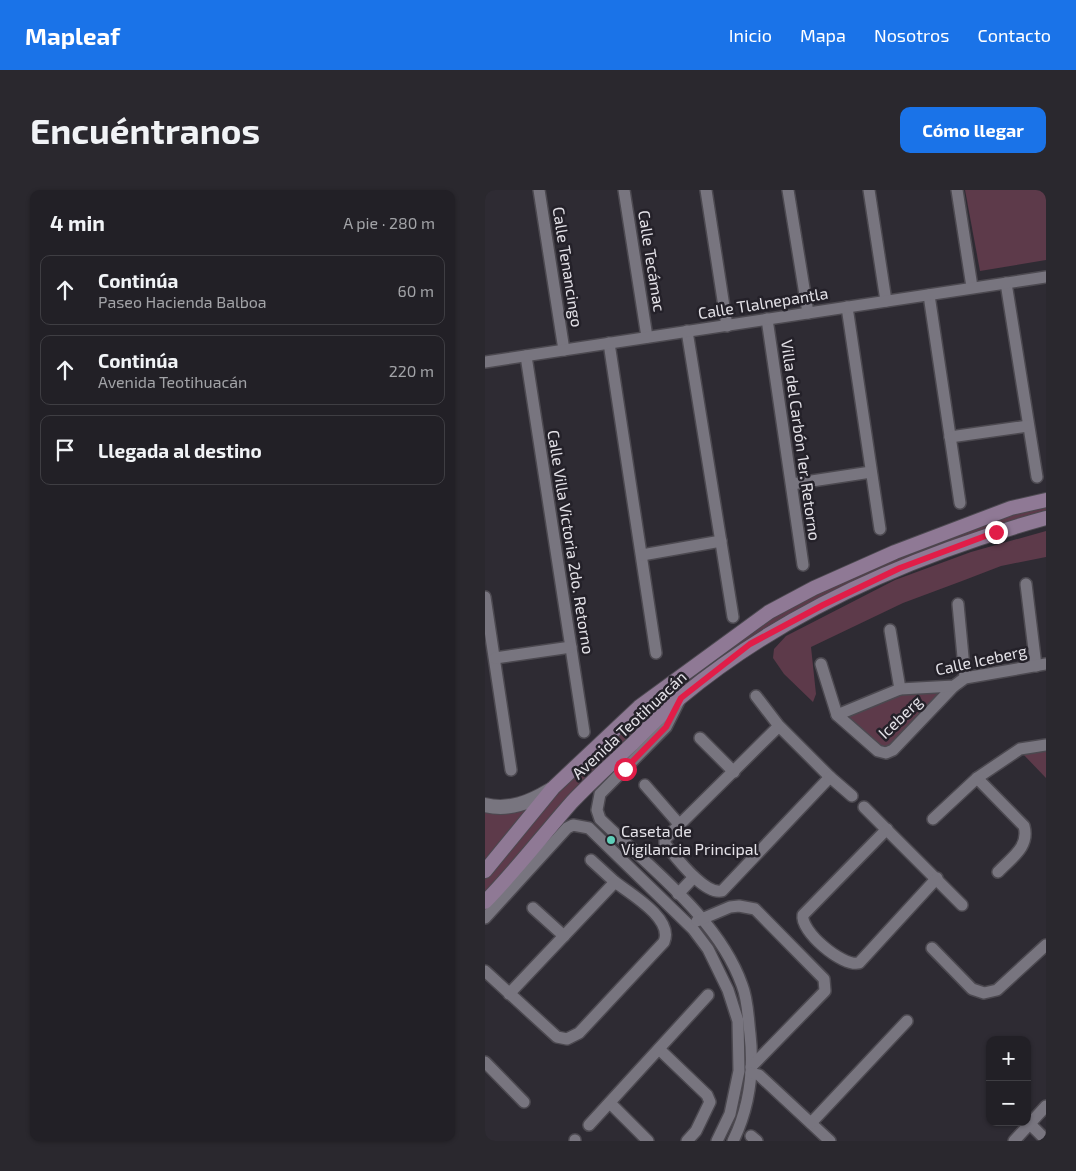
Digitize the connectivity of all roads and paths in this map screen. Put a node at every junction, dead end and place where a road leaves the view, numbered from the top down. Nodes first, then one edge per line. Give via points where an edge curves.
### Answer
1 (539, 190) edge
2 (624, 190) edge
3 (706, 190) edge
4 (788, 190) edge
5 (869, 190) edge
6 (957, 190) edge
7 (1046, 277) edge
8 (1006, 283) junction
9 (972, 287) junction
10 (929, 295) junction
11 (886, 301) junction
12 (847, 307) junction
13 (808, 313) junction
14 (767, 319) junction
15 (727, 326) junction
16 (687, 332) junction
17 (647, 337) junction
18 (609, 343) junction
19 (564, 350) junction
20 (526, 356) junction
21 (485, 362) edge
22 (1028, 426) junction
23 (950, 437) junction
24 (871, 472) junction
25 (1037, 477) dead end
26 (792, 484) junction
27 (1046, 500) edge
28 (960, 503) dead end
29 (1046, 518) edge
30 (880, 529) dead end
31 (721, 541) junction
32 (641, 555) junction
33 (803, 565) dead end
34 (1026, 584) dead end
35 (485, 597) edge
36 (958, 604) dead end
37 (733, 617) dead end
38 (891, 630) dead end
39 (571, 647) junction
40 (656, 653) dead end
41 (495, 658) junction
42 (821, 664) dead end
43 (1041, 665) edge
44 (965, 678) junction
45 (954, 686) junction
46 (900, 689) junction
47 (756, 696) dead end
48 (681, 698) junction
49 (837, 715) junction
50 (779, 726) junction
51 (584, 732) dead end
52 (700, 738) dead end
53 (1046, 745) edge
54 (511, 770) dead end
55 (734, 772) junction
56 (830, 777) junction
57 (977, 778) junction
58 (645, 785) dead end
59 (553, 788) junction
60 (852, 796) dead end
61 (485, 805) edge
62 (864, 808) dead end
63 (933, 819) dead end
64 (679, 824) junction
65 (887, 829) junction
66 (591, 860) dead end
67 (485, 870) edge
68 (998, 872) dead end
69 (694, 877) junction
70 (937, 878) junction
71 (615, 882) junction
72 (678, 894) junction
73 (658, 897) junction
74 (485, 902) edge
75 (648, 905) junction
76 (962, 905) dead end
77 (533, 908) dead end
78 (485, 918) edge
79 (702, 919) junction
80 (688, 925) junction
81 (564, 936) junction
82 (1046, 945) edge
83 (824, 948) junction
84 (932, 948) dead end
85 (808, 963) junction
86 (485, 971) edge
87 (509, 994) junction
88 (708, 995) dead end
89 (907, 1021) dead end
90 (659, 1049) junction
91 (485, 1062) edge
92 (754, 1072) junction
93 (774, 1089) junction
94 (749, 1090) junction
95 (735, 1092) junction
96 (524, 1102) dead end
97 (610, 1102) junction
98 (1046, 1106) edge
99 (811, 1123) junction
100 (1031, 1123) edge
101 (589, 1125) dead end
102 (1031, 1125) edge
103 (1028, 1126) edge
104 (691, 1139) edge
105 (1046, 1140) edge
106 (648, 1141) edge
107 (717, 1141) edge
108 (733, 1141) edge
109 (830, 1141) edge
110 (1014, 1141) edge

1 - 19 street, Calle Tenancingo
2 - 17 street, Calle Tecámac
3 - 15 street
4 - 13 street
5 - 11 street
6 - 9 street
7 - 8 street, Calle Tlalnepantla
8 - 9 street, Calle Tlalnepantla
8 - 22 street
9 - 10 street, Calle Tlalnepantla
10 - 11 street, Calle Tlalnepantla
10 - 23 street
11 - 12 street, Calle Tlalnepantla
12 - 13 street, Calle Tlalnepantla
12 - 24 street
13 - 14 street, Calle Tlalnepantla
14 - 15 street, Calle Tlalnepantla
14 - 26 street, Villa del Carbón 1er. Retorno
15 - 16 street, Calle Tlalnepantla
16 - 17 street, Calle Tlalnepantla
16 - 31 street
17 - 18 street, Calle Tlalnepantla
18 - 19 street, Calle Tlalnepantla
18 - 32 street
19 - 20 street, Calle Tlalnepantla
20 - 21 street, Calle Tlalnepantla
20 - 39 street, Calle Villa Victoria 2do. Retorno
22 - 23 street
22 - 25 street
23 - 28 street
24 - 26 street
24 - 30 street
26 - 33 street, Villa del Carbón 1er. Retorno
27 - 59 main road, Avenida Teotihuacán via 1011,508 895,552 769,612 639,707
29 - 48 main road, Avenida Teotihuacán via 996,532 900,568 823,605 750,644
31 - 32 street
31 - 37 street
32 - 40 street
34 - 43 street
35 - 41 street
36 - 44 street
38 - 46 street
39 - 41 street
39 - 51 street, Calle Villa Victoria 2do. Retorno
41 - 54 street
42 - 49 street
43 - 44 street, Calle Iceberg
44 - 45 street, Calle Iceberg
45 - 46 street, Calle Iceberg
45 - 49 street, Iceberg via 893,750 886,753 878,751
46 - 49 street, Calle Iceberg
47 - 50 street
48 - 72 street via 666,727 600,794 597,810 600,819
48 - 74 main road, Avenida Teotihuacán via 574,800
50 - 55 street
50 - 56 street
52 - 55 street
53 - 57 street via 1021,749
55 - 64 street
56 - 60 street
56 - 69 street via 722,891 713,891
57 - 63 street
57 - 68 street via 1024,826 1027,836 1024,845
58 - 64 street
59 - 61 street via 514,807
59 - 67 main road, Avenida Teotihuacán
62 - 65 street
64 - 69 street via 667,836 665,844
65 - 70 street
65 - 83 street via 803,914 804,922
66 - 71 street
69 - 72 street
70 - 76 street
70 - 83 street via 859,963 849,964
71 - 75 street
71 - 81 street
72 - 79 street
73 - 75 street
73 - 78 street via 589,828 573,825
73 - 80 street
75 - 87 street via 666,928 664,942 579,1033 567,1039 557,1037
77 - 81 street
79 - 80 street
79 - 85 street via 730,907 755,909
79 - 92 street via 727,954 743,986
80 - 95 street via 709,949 728,990 738,1022 739,1071
81 - 87 street
82 - 84 street via 997,990 985,993 972,989
83 - 85 street
85 - 92 street via 824,979 825,991 763,1057
86 - 87 street
88 - 90 street
89 - 99 street
90 - 97 street
90 - 104 street via 707,1095 710,1102
91 - 96 street
92 - 93 street
92 - 94 street
93 - 94 street via 763,1084
93 - 99 street
94 - 95 street
94 - 108 street
95 - 107 street via 730,1114
97 - 101 street
97 - 106 street
98 - 100 street
99 - 109 street
102 - 105 street
103 - 110 street

